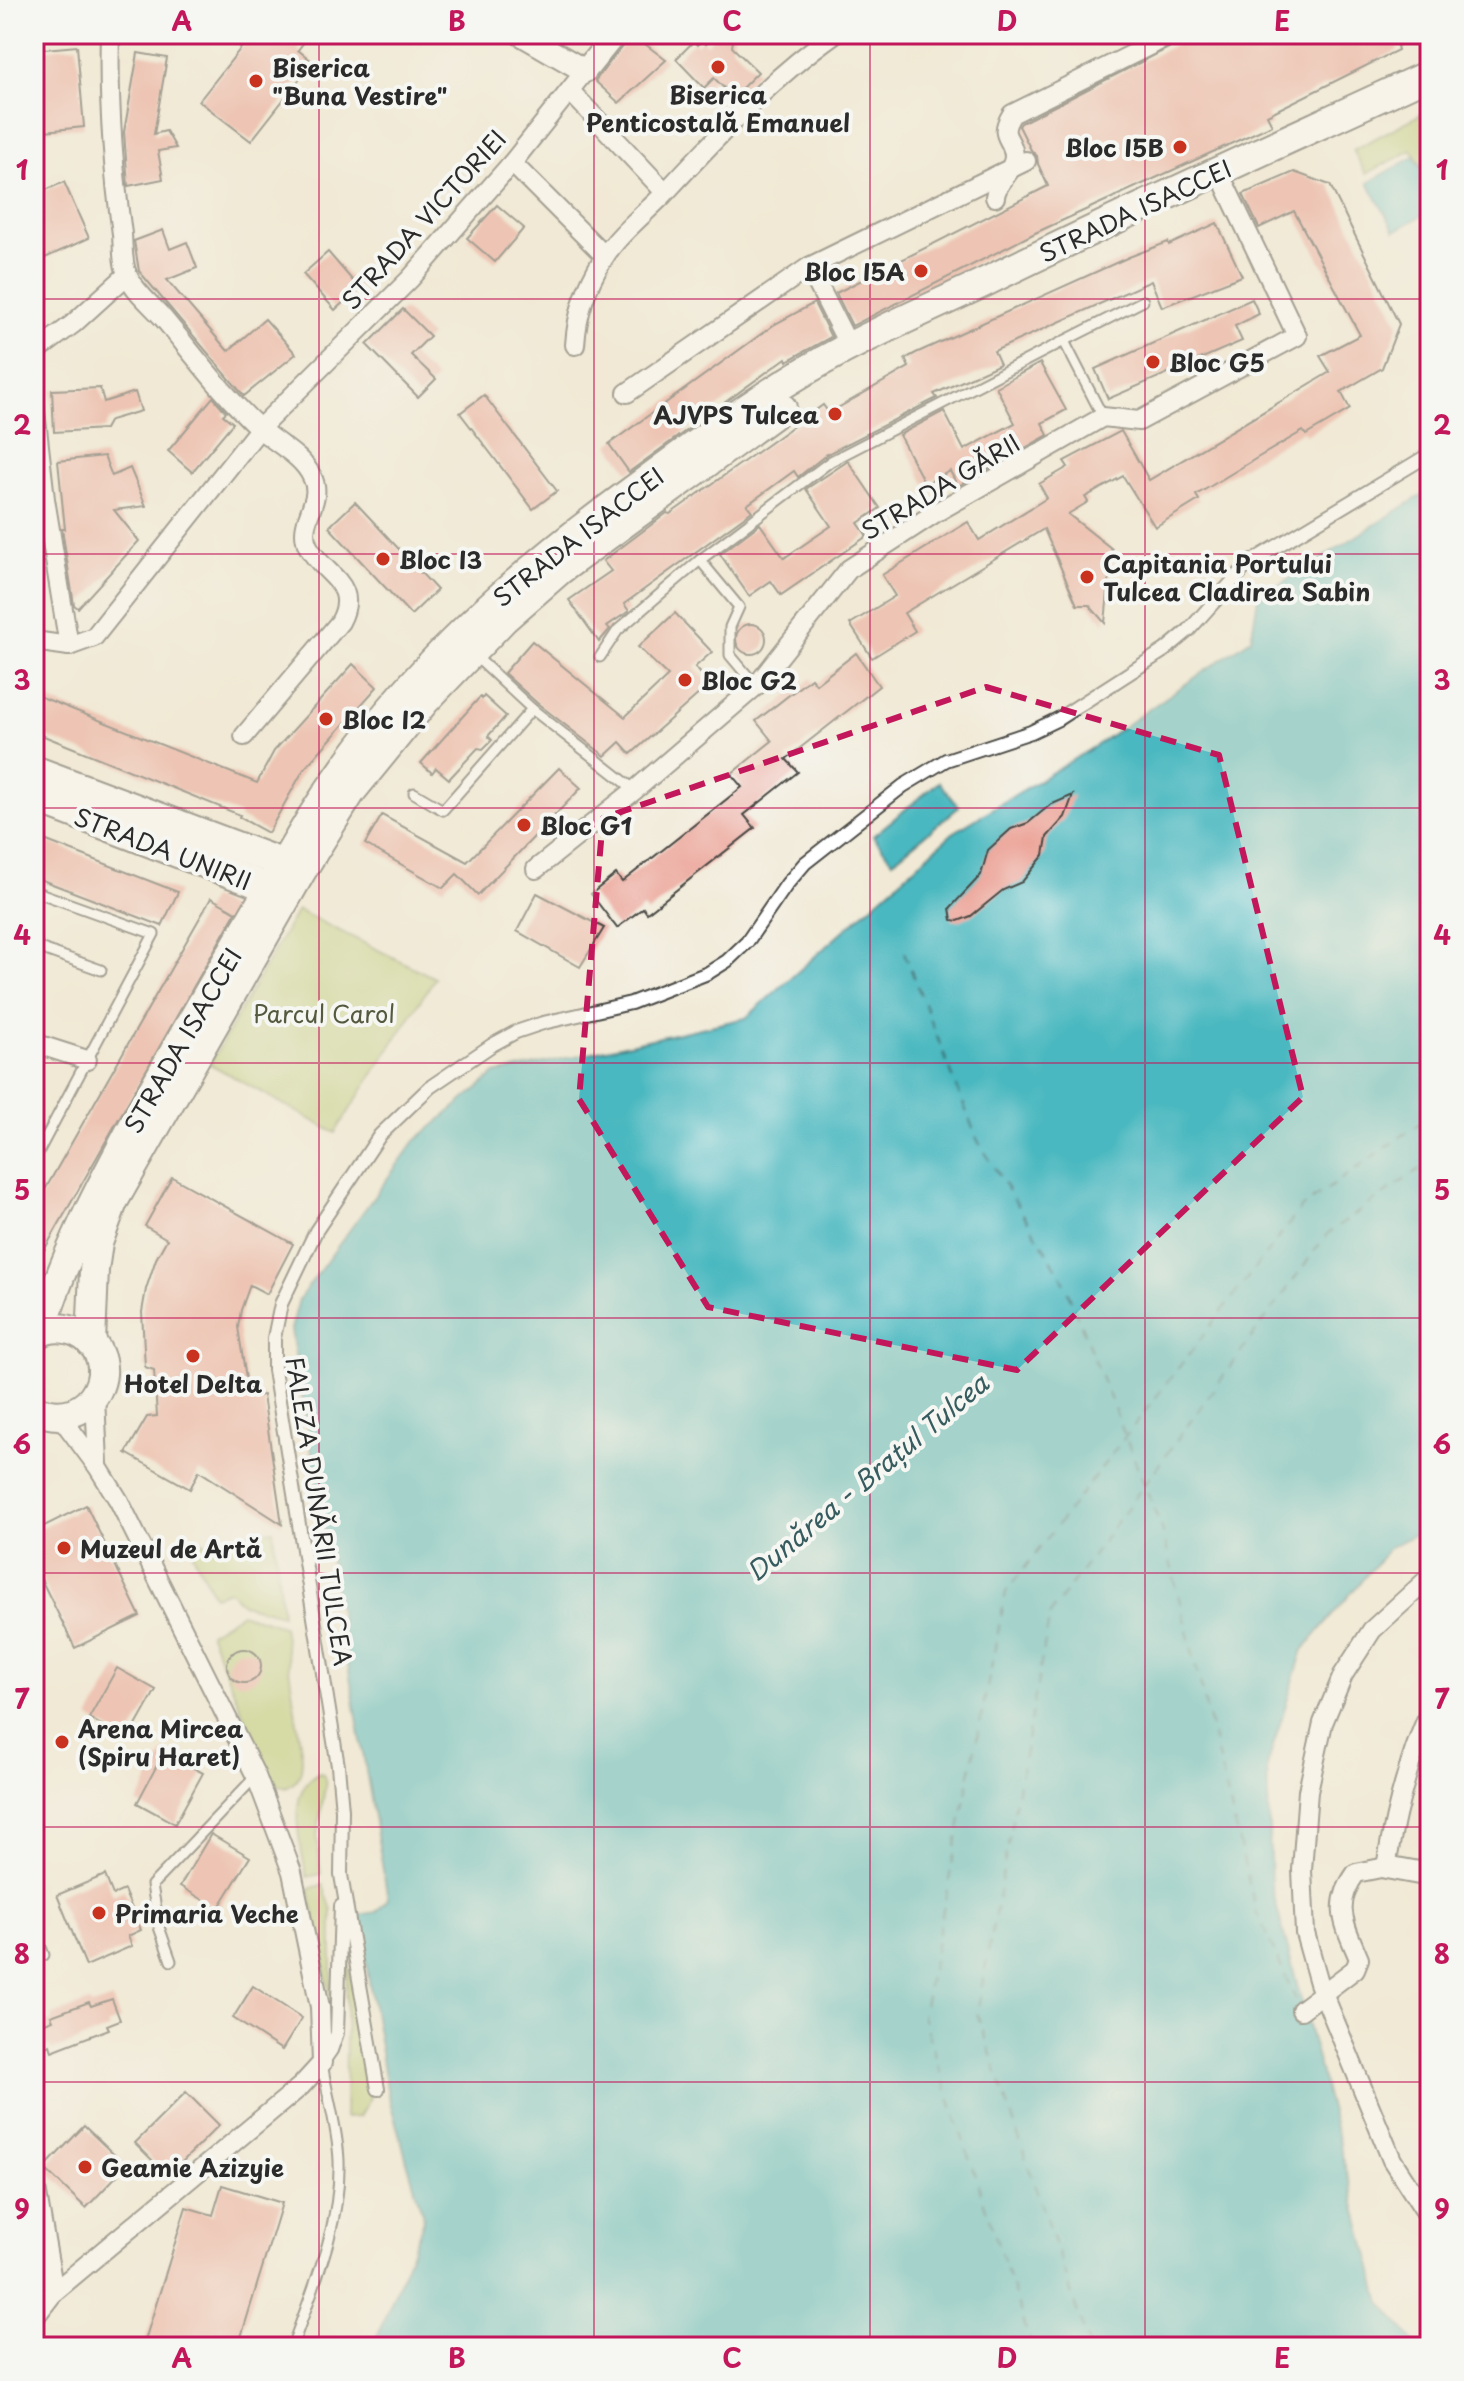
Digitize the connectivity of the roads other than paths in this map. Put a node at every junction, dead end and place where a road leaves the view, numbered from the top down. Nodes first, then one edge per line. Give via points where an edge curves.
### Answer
1 (110, 34) edge
2 (521, 34) edge
3 (615, 34) edge
4 (834, 34) edge
5 (1173, 34) edge
6 (585, 71) junction
7 (1430, 74) edge
8 (570, 91) junction
9 (1430, 95) edge
10 (512, 163) junction
11 (1018, 165) junction
12 (1226, 187) junction
13 (665, 192) junction
14 (995, 197) dead end
15 (605, 256) junction
16 (809, 267) junction
17 (127, 275) junction
18 (1143, 301) dead end
19 (1064, 341) junction
20 (575, 345) dead end
21 (850, 348) junction
22 (34, 353) edge
23 (627, 393) dead end
24 (34, 402) edge
25 (1103, 417) junction
26 (259, 429) junction
27 (1430, 454) edge
28 (700, 560) junction
29 (34, 641) edge
30 (69, 646) junction
31 (471, 651) junction
32 (600, 657) dead end
33 (756, 686) junction
34 (532, 709) junction
35 (244, 736) dead end
36 (34, 770) edge
37 (635, 790) junction
38 (414, 793) dead end
39 (34, 798) edge
40 (536, 869) dead end
41 (287, 877) junction
42 (34, 891) edge
43 (34, 946) edge
44 (101, 970) dead end
45 (34, 1043) edge
46 (87, 1060) junction
47 (34, 1160) edge
48 (38, 1334) edge
49 (91, 1343) junction
50 (95, 1396) junction
51 (45, 1417) edge
52 (98, 1467) junction
53 (1430, 1577) edge
54 (1430, 1711) edge
55 (256, 1776) junction
56 (1386, 1867) junction
57 (341, 1875) junction
58 (1430, 1875) edge
59 (34, 1930) edge
60 (34, 1957) edge
61 (171, 1961) dead end
62 (1323, 1992) junction
63 (1301, 2010) dead end
64 (322, 2063) junction
65 (378, 2089) dead end
66 (34, 2177) edge
67 (1430, 2219) edge
68 (54, 2292) junction
69 (34, 2318) edge
70 (292, 2347) edge

1 - 17 street via 116,196
2 - 6 street
3 - 6 street, STRADA VICTORIEI
4 - 13 street via 797,60
5 - 11 street via 1012,114 1005,136
6 - 8 street, STRADA VICTORIEI
7 - 21 main road, STRADA ISACCEI
8 - 10 street, STRADA VICTORIEI
8 - 13 street
9 - 12 main road, STRADA ISACCEI
10 - 15 street
10 - 26 street, STRADA VICTORIEI via 410,279
11 - 14 street
11 - 16 street
12 - 25 street via 1297,336 1139,421
12 - 31 main road, STRADA ISACCEI via 947,319 798,397 560,570
13 - 15 street
15 - 20 street via 587,287
16 - 21 street
16 - 23 street
17 - 22 street
17 - 26 street
18 - 19 lane
19 - 25 lane
19 - 28 lane via 831,461
21 - 41 main road, STRADA ISACCEI via 787,382 658,472 545,555 487,606 418,678 333,783
24 - 30 street
25 - 33 street, STRADA GĂRII via 849,569
26 - 30 street, STRADA VICTORIEI via 94,637
26 - 35 street via 313,477 315,498 304,535 347,595 348,608
27 - 57 street, FALEZA DUNĂRII TULCEA via 1249,563 1165,650 1058,719 946,760 903,786 805,863 747,942 718,967 631,1003 543,1023 504,1038 430,1087 380,1135 316,1231 281,1304 274,1338 276,1386 338,1766
28 - 32 lane via 618,630
28 - 33 lane via 739,607 730,627 730,655
29 - 30 street
31 - 34 lane
31 - 41 main road, STRADA ISACCEI via 351,792
33 - 37 street, STRADA GĂRII
34 - 37 lane
34 - 38 lane via 443,810
36 - 41 main road, STRADA UNIRII
37 - 40 street, STRADA GĂRII
39 - 41 main road, STRADA UNIRII
41 - 48 main road, STRADA ISACCEI via 150,1094 85,1215
41 - 49 main road, STRADA ISACCEI via 270,928 108,1214 96,1256
42 - 46 lane via 154,934
43 - 44 lane
45 - 46 street
46 - 47 lane
48 - 49 main road via 73,1331
49 - 50 main road, STRADA ISACCEI via 101,1363
50 - 51 main road via 78,1411
50 - 52 street
51 - 52 street
52 - 55 street
53 - 62 street via 1372,1630 1343,1675 1323,1723 1308,1791 1302,1870 1305,1933
54 - 56 street via 1394,1816
55 - 61 lane via 152,1885
55 - 64 street via 299,1900 320,2007
56 - 58 street
56 - 62 street via 1356,1873 1346,1887 1341,1904 1359,1959 1355,1969
57 - 64 street via 338,2024
57 - 65 street, FALEZA DUNĂRII TULCEA
59 - 60 lane via 44,1955
62 - 63 street
62 - 67 street via 1392,2160
64 - 68 street
64 - 70 lane via 339,2159 337,2207
66 - 68 street
68 - 69 street

